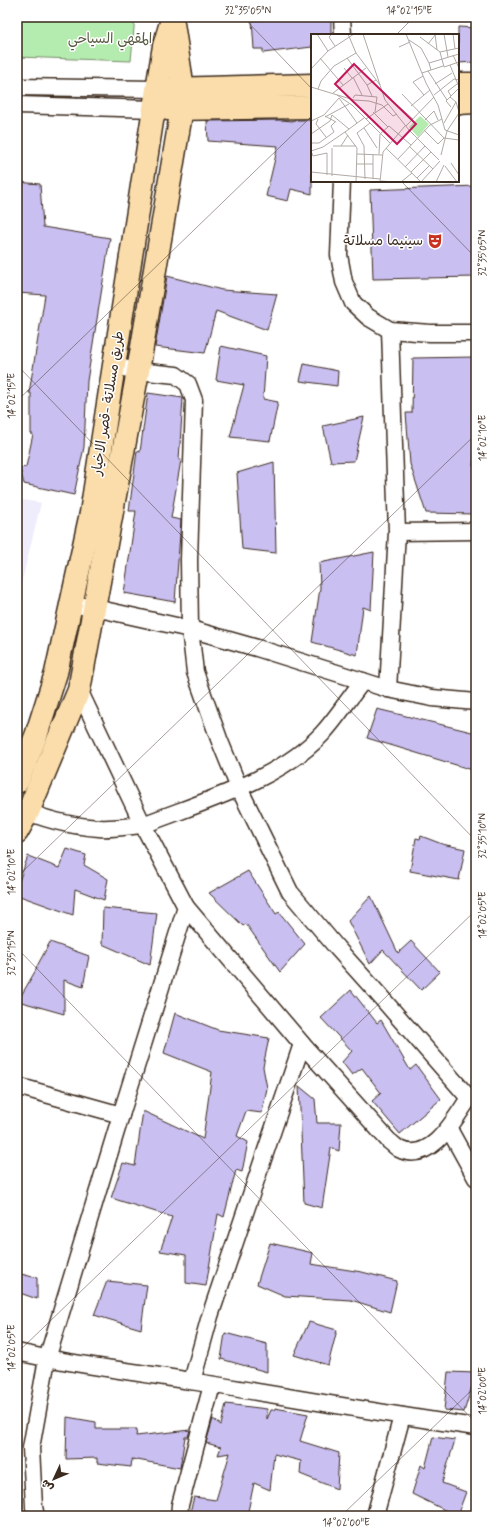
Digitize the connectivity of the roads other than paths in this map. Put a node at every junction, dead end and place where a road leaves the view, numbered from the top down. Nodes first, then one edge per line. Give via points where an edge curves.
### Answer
1 (172, 17) edge
2 (342, 17) edge
3 (343, 34) edge
4 (459, 84) edge
5 (476, 84) edge
6 (311, 85) edge
7 (17, 87) edge
8 (182, 98) junction
9 (156, 99) junction
10 (476, 102) edge
11 (459, 103) edge
12 (17, 105) edge
13 (311, 107) edge
14 (342, 182) edge
15 (390, 330) junction
16 (476, 334) edge
17 (114, 366) junction
18 (138, 371) junction
19 (476, 531) edge
20 (396, 532) junction
21 (71, 604) junction
22 (95, 608) junction
23 (190, 629) junction
24 (363, 680) junction
25 (388, 689) junction
26 (79, 690) junction
27 (476, 702) edge
28 (17, 782) edge
29 (239, 788) junction
30 (22, 809) edge
31 (143, 825) junction
32 (17, 832) edge
33 (186, 907) junction
34 (302, 1044) junction
35 (17, 1086) edge
36 (472, 1091) edge
37 (121, 1115) junction
38 (449, 1129) junction
39 (476, 1178) edge
40 (17, 1352) edge
41 (47, 1359) junction
42 (192, 1381) junction
43 (212, 1385) junction
44 (402, 1416) junction
45 (476, 1427) edge
46 (36, 1516) edge
47 (179, 1516) edge
48 (375, 1516) edge

1 - 8 main road
1 - 9 main road, طريق مسلاتة -قصر الاخيار via 164,46
2 - 3 street
4 - 5 main road
6 - 8 main road
7 - 9 street
8 - 9 main road
8 - 13 main road
8 - 18 main road
9 - 12 street
9 - 17 main road, طريق مسلاتة -قصر الاخيار
10 - 11 main road
14 - 15 street via 339,255 344,282 353,303 368,317
15 - 16 street
15 - 20 street
17 - 18 street
17 - 21 main road, طريق مسلاتة -قصر الاخيار via 91,513
18 - 22 main road
18 - 23 street via 176,375 188,384 194,400 189,560
19 - 20 street
20 - 25 street
21 - 22 street
21 - 28 main road, طريق مسلاتة -قصر الاخيار via 56,673 36,736
22 - 23 street
22 - 26 main road
23 - 24 street
23 - 29 street via 195,672
24 - 25 street
24 - 29 street via 322,734 292,760
25 - 27 street via 432,698
26 - 30 main road
26 - 31 street
29 - 31 street
29 - 36 street via 290,892 336,948
30 - 31 street via 65,823 100,828
30 - 32 main road
31 - 33 street
33 - 34 street
33 - 37 street
34 - 38 street via 400,1149 412,1152 426,1150
34 - 42 street via 210,1316
35 - 37 street
36 - 38 street
37 - 41 street
38 - 39 street
40 - 41 street
41 - 42 street
41 - 46 street via 31,1448
42 - 43 street
43 - 44 street
43 - 47 street
44 - 45 street
44 - 48 street

